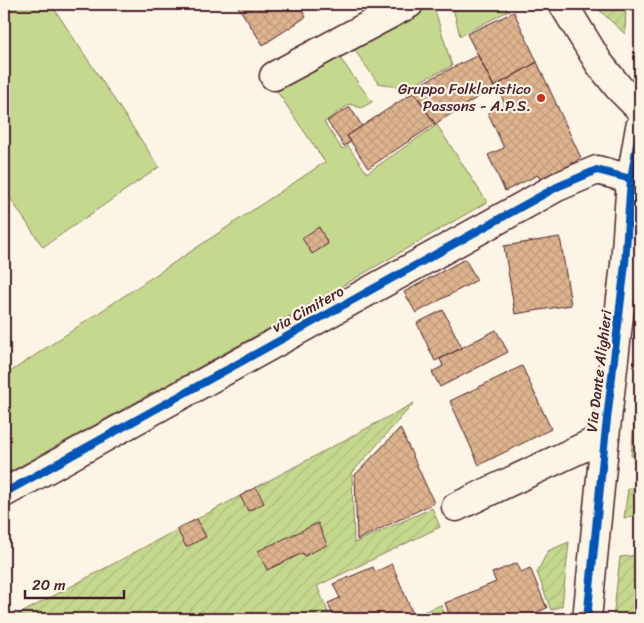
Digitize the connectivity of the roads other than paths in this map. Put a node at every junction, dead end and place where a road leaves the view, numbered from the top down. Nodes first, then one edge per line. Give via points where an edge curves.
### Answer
1 (409, 4) edge
2 (563, 4) edge
3 (274, 76) dead end
4 (640, 109) edge
5 (640, 126) edge
6 (631, 179) junction
7 (605, 438) junction
8 (4, 493) edge
9 (456, 507) dead end
10 (587, 619) edge

1 - 3 street
2 - 4 street via 599,63
5 - 6 street, Via Dante Alighieri
6 - 7 street, Via Dante Alighieri via 625,264
6 - 8 street, via Cimitero via 597,170 557,188
7 - 9 street
7 - 10 street, Via Dante Alighieri

